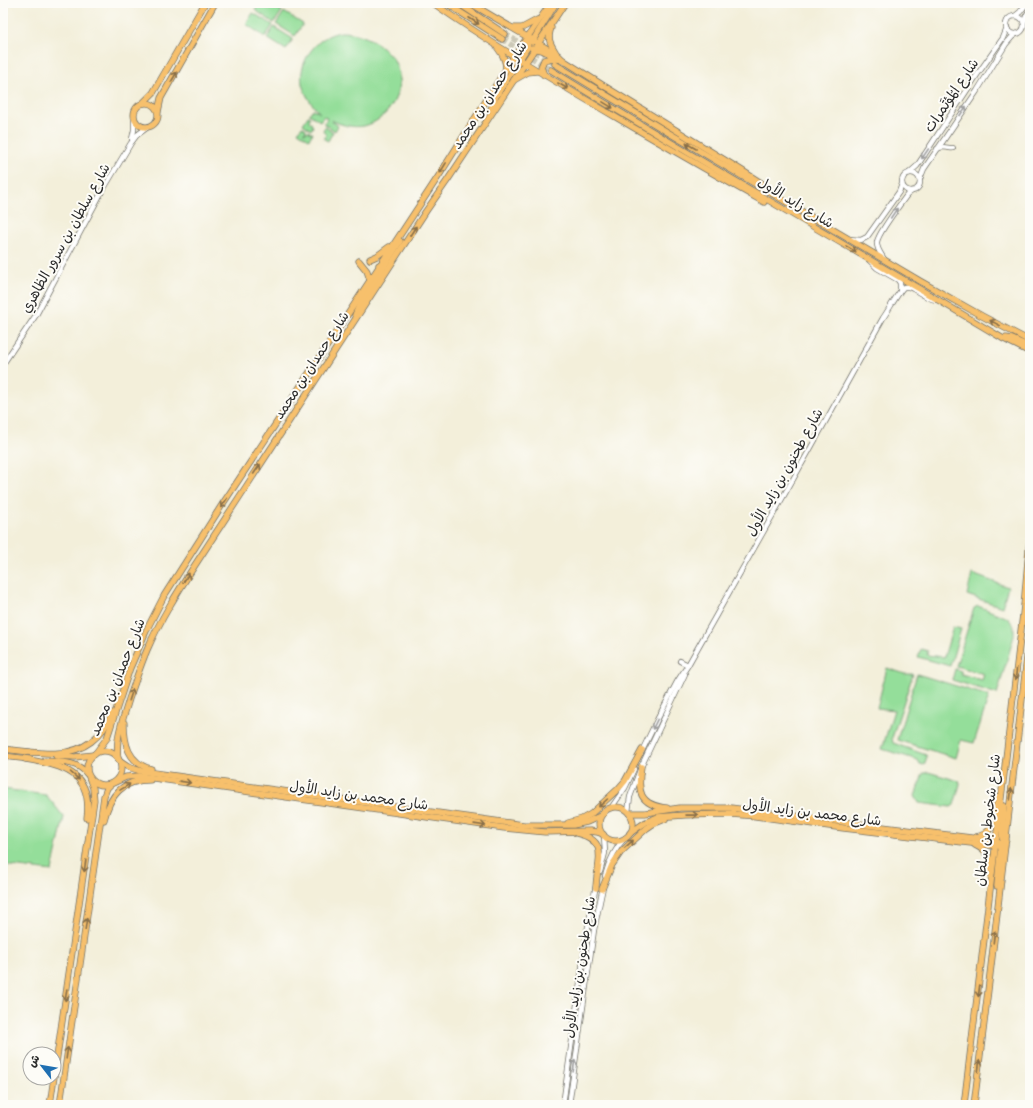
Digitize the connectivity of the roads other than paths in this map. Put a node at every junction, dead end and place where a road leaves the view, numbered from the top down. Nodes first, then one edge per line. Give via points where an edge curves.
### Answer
1 (205, 3) edge
2 (215, 3) edge
3 (433, 3) edge
4 (446, 3) edge
5 (458, 3) edge
6 (470, 3) edge
7 (551, 3) edge
8 (556, 3) edge
9 (565, 3) edge
10 (1027, 3) edge
11 (1030, 9) edge
12 (1015, 16) junction
13 (541, 18) junction
14 (552, 23) junction
15 (1024, 23) junction
16 (514, 28) junction
17 (1007, 28) junction
18 (505, 34) tunnel mouth
19 (1016, 34) junction
20 (502, 39) tunnel mouth
21 (533, 40) junction
22 (492, 43) junction
23 (530, 48) junction
24 (558, 55) junction
25 (520, 60) junction
26 (563, 60) junction
27 (555, 64) tunnel mouth
28 (506, 70) junction
29 (551, 70) tunnel mouth
30 (537, 71) junction
31 (545, 76) junction
32 (512, 81) junction
33 (143, 103) junction
34 (158, 112) junction
35 (490, 115) junction
36 (134, 117) junction
37 (148, 127) junction
38 (131, 143) junction
39 (953, 148) dead end
40 (937, 149) junction
41 (909, 173) junction
42 (920, 179) junction
43 (902, 184) junction
44 (912, 191) junction
45 (785, 201) junction
46 (407, 223) junction
47 (818, 230) junction
48 (849, 239) junction
49 (394, 243) junction
50 (370, 259) dead end
51 (884, 259) junction
52 (359, 260) dead end
53 (869, 260) junction
54 (379, 265) junction
55 (384, 276) junction
56 (370, 280) junction
57 (900, 290) junction
58 (940, 300) junction
59 (354, 322) junction
60 (1002, 338) junction
61 (1030, 341) edge
62 (1030, 347) edge
63 (1030, 354) edge
64 (3, 364) edge
65 (1030, 537) edge
66 (1030, 631) edge
67 (680, 661) dead end
68 (688, 665) junction
69 (123, 690) junction
70 (124, 716) junction
71 (3, 749) edge
72 (642, 750) junction
73 (27, 752) junction
74 (94, 754) junction
75 (3, 756) edge
76 (25, 759) junction
77 (118, 760) junction
78 (641, 767) junction
79 (89, 777) junction
80 (170, 777) junction
81 (112, 783) junction
82 (1003, 788) junction
83 (1001, 798) junction
84 (611, 808) junction
85 (673, 809) junction
86 (629, 812) junction
87 (603, 814) junction
88 (675, 816) junction
89 (555, 826) junction
90 (570, 832) junction
91 (630, 833) junction
92 (604, 835) junction
93 (962, 837) junction
94 (625, 838) junction
95 (939, 839) junction
96 (1006, 839) junction
97 (971, 841) junction
98 (88, 842) junction
99 (996, 844) junction
100 (97, 846) junction
101 (596, 888) junction
102 (602, 889) junction
103 (991, 889) junction
104 (1000, 894) junction
105 (50, 1105) edge
106 (60, 1105) edge
107 (563, 1105) edge
108 (569, 1105) edge
109 (964, 1105) edge
110 (974, 1105) edge

1 - 33 main road via 153,93
34 -> 2 main road via 161,98
3 - 22 main road
4 -> 20 main road
5 - 18 main road
6 - 16 main road
7 - 13 main road, شارع حمدان بن محمد
8 - 21 main road
9 - 14 main road, شارع حمدان بن محمد
10 - 12 street
11 - 15 street
12 - 15 street
12 - 17 street via 1009,19
13 - 16 main road via 522,28
13 - 21 main road, شارع حمدان بن محمد
14 - 21 main road, شارع حمدان بن محمد
14 - 24 main road via 548,38
15 - 19 street via 1022,32
16 - 21 main road
17 - 19 street via 1010,33
17 -> 41 street, شارع المُؤتَمرات via 1003,38
40 -> 19 street, شارع المُؤتَمرات via 1006,44
21 - 23 main road, شارع حمدان بن محمد
21 - 23 main road via 528,42
21 - 24 main road
21 - 25 main road, شارع حمدان بن محمد
22 - 25 main road
22 - 28 main road via 504,58
23 - 25 main road, شارع حمدان بن محمد
23 - 25 main road via 521,50
23 - 26 main road
24 - 26 main road
25 - 28 main road, شارع حمدان بن محمد
25 - 30 main road
25 - 32 main road, شارع حمدان بن محمد
25 - 35 main road via 496,96
26 - 31 main road via 544,60 541,67
26 - 45 main road via 742,170
45 -> 27 main road, شارع زايد الأول
28 -> 46 main road, شارع حمدان بن محمد
29 -> 47 main road, شارع زايد الأول
30 - 31 main road
30 - 32 main road via 528,72
31 -> 47 main road via 713,174 808,227
32 - 35 main road, شارع حمدان بن محمد
33 - 34 main road via 151,104
33 - 36 main road via 135,111
34 - 37 main road via 156,122
55 -> 35 main road, شارع حمدان بن محمد
36 - 37 main road via 139,124
36 - 38 street, شارع سلطان بن سرور الظاهري
37 - 38 street, شارع سلطان بن سرور الظاهري
38 - 64 street, شارع سلطان بن سرور الظاهري via 36,315
39 - 40 street
40 - 42 street, شارع المُؤتَمرات
41 - 42 street via 916,174
41 - 43 street via 903,177
42 - 44 street via 919,186
43 - 44 street via 907,190
43 - 48 street via 867,237 859,240
51 -> 44 street via 877,246 878,237
45 - 48 main road, شارع زايد الأول
46 - 49 main road, شارع حمدان بن محمد
46 - 55 main road via 406,231 383,268
47 -> 53 main road, شارع زايد الأول
48 - 51 main road, شارع زايد الأول
49 - 50 main road
49 - 54 main road, شارع حمدان بن محمد
61 -> 51 main road, شارع زايد الأول
52 - 56 main road
53 - 57 street via 877,268 898,280
53 - 58 main road, شارع زايد الأول
54 - 56 main road, شارع حمدان بن محمد
54 - 59 main road via 381,272 357,309
55 - 59 main road, شارع حمدان بن محمد
56 -> 69 main road, شارع حمدان بن محمد via 164,596 138,649
57 - 58 street via 910,287 930,298
57 - 68 street, شارع طحنون بن زايد الأول
58 - 60 main road, شارع زايد الأول
70 -> 59 main road, شارع حمدان بن محمد via 147,651 171,602
60 - 62 main road via 1012,339
60 - 63 main road, شارع زايد الأول
65 -> 82 main road, شارع شخبوط بن سلطان
96 -> 66 main road, شارع شخبوط بن سلطان
67 - 68 street
68 -> 72 street, شارع طحنون بن زايد الأول
68 - 78 street, شارع طحنون بن زايد الأول
69 - 73 main road via 107,725 90,743 76,750 59,753
69 - 74 main road, شارع حمدان بن محمد via 107,738
70 - 77 main road, شارع حمدان بن محمد via 117,740
70 - 80 main road via 124,740 133,758 145,767 164,771
71 - 73 main road
72 - 84 street, شارع طحنون بن زايد الأول via 627,784
72 -> 89 main road via 625,781 595,810 582,819
73 - 74 main road via 68,757
74 - 77 main road via 112,753
74 - 79 main road via 87,766
75 - 76 main road
76 - 79 main road via 72,764 82,768
76 -> 98 main road via 68,770 82,784 86,790 88,804
77 - 80 main road, شارع محمد بن زايد الأول via 132,769
77 - 81 main road via 121,768 119,777
78 - 85 main road via 639,788 642,796 652,805
78 - 86 street, شارع طحنون بن زايد الأول via 630,797
79 - 81 main road via 99,785
79 - 98 main road via 94,796
80 - 81 main road, شارع محمد بن زايد الأول via 126,777
80 - 89 main road, شارع محمد بن زايد الأول via 524,825
80 -> 90 main road, شارع محمد بن زايد الأول via 512,829
100 -> 80 main road via 108,807 116,793 128,784 138,781 163,781
81 - 100 main road via 104,796
82 - 83 main road, شارع شخبوط بن سلطان
82 - 97 main road via 990,830
83 - 96 main road via 1004,807 1002,838
83 - 99 main road, شارع شخبوط بن سلطان
84 - 86 main road via 620,807
84 - 87 main road
85 - 86 main road, شارع محمد بن زايد الأول via 645,813
85 - 93 main road, شارع محمد بن زايد الأول via 731,808
86 - 91 main road via 633,821
87 - 89 main road, شارع محمد بن زايد الأول via 582,824
87 - 92 main road via 600,822
88 - 91 main road, شارع محمد بن زايد الأول via 652,819
88 -> 95 main road, شارع محمد بن زايد الأول via 755,816
102 -> 88 main road via 612,865 621,852 653,824
90 - 92 main road, شارع محمد بن زايد الأول via 590,830
90 - 101 main road via 588,837 598,849 600,863
91 - 94 main road
92 - 94 main road via 614,840
92 - 101 street, شارع طحنون بن زايد الأول via 605,853
93 - 95 main road via 957,839 941,836
93 - 97 main road, شارع محمد بن زايد الأول
94 - 102 street, شارع طحنون بن زايد الأول via 614,850
95 - 97 main road, شارع محمد بن زايد الأول
96 - 99 main road
96 - 104 main road, شارع شخبوط بن سلطان
97 - 99 main road, شارع محمد بن زايد الأول
97 - 103 main road via 989,858
98 -> 105 main road
99 - 103 main road, شارع شخبوط بن سلطان
99 - 104 main road via 997,882
106 -> 100 main road
101 - 107 street, شارع طحنون بن زايد الأول via 579,984
108 -> 102 street, شارع طحنون بن زايد الأول
103 -> 109 main road, شارع شخبوط بن سلطان
110 -> 104 main road, شارع شخبوط بن سلطان

